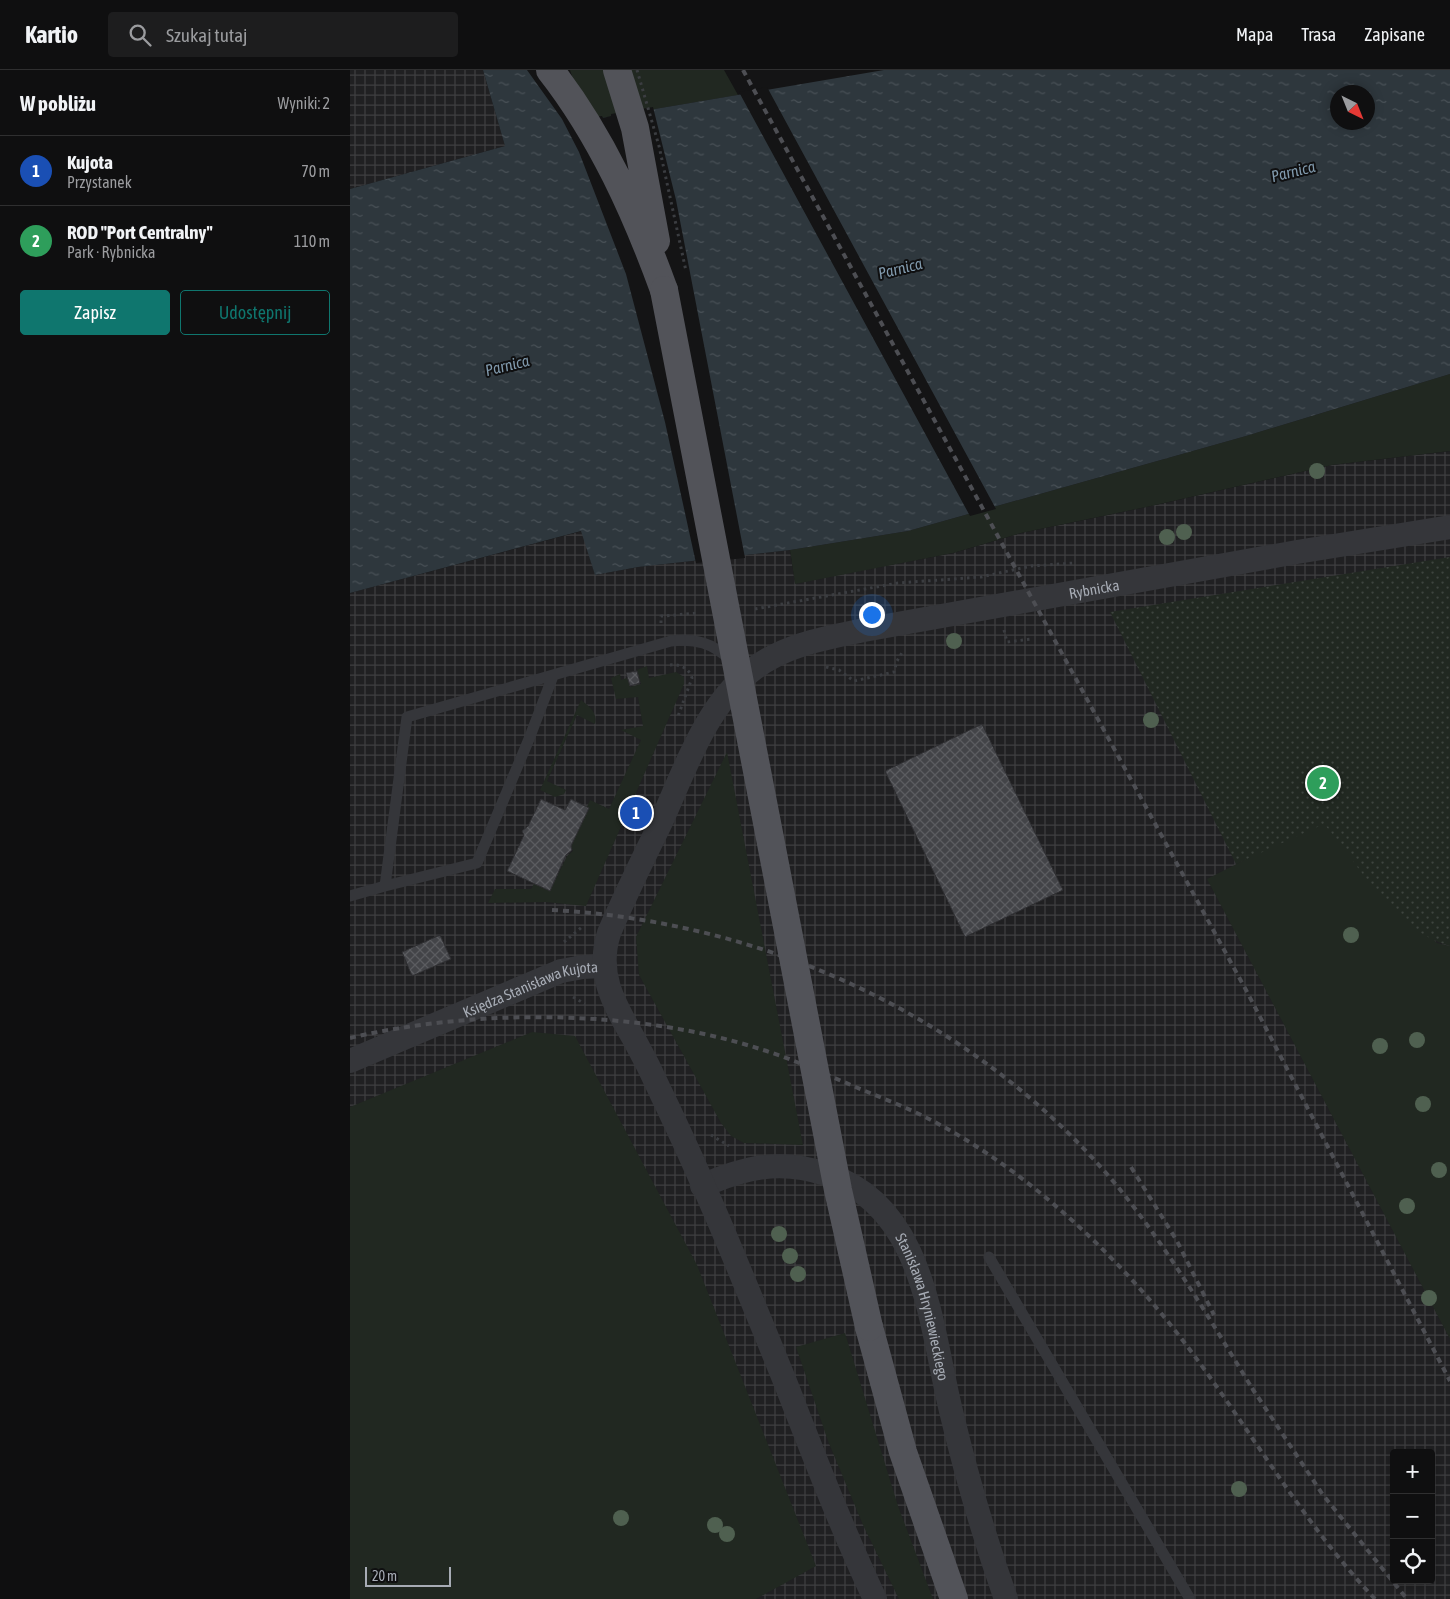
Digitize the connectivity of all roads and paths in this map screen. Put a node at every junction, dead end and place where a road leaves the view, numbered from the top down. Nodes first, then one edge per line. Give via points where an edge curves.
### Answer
1 (550, 70) edge
2 (617, 70) edge
3 (664, 290) junction
4 (1450, 527) edge
5 (1078, 562) dead end
6 (745, 611) dead end
7 (701, 613) dead end
8 (1002, 624) dead end
9 (662, 628) dead end
10 (1032, 638) dead end
11 (908, 646) dead end
12 (666, 660) dead end
13 (821, 667) dead end
14 (553, 676) junction
15 (746, 676) junction
16 (676, 720) dead end
17 (385, 886) junction
18 (350, 896) edge
19 (585, 922) dead end
20 (574, 935) dead end
21 (603, 966) junction
22 (576, 998) dead end
23 (587, 1007) dead end
24 (350, 1061) edge
25 (708, 1132) dead end
26 (737, 1147) dead end
27 (702, 1186) junction
28 (989, 1257) dead end
29 (875, 1599) edge
30 (954, 1599) edge
31 (1006, 1599) edge
32 (1190, 1599) edge

1 - 3 main road via 583,116 599,146 632,212
2 - 3 main road via 637,136
3 - 30 main road, bridge via 838,1190 868,1327 906,1460
4 - 15 street, Rybnicka via 843,634 781,652
5 - 6 path via 1031,566 981,577 898,583
7 - 9 path via 660,616
8 - 10 path via 1007,642
11 - 13 path via 897,661 894,672 854,681 839,670
12 - 16 path via 666,666 674,664 686,669 692,678
14 - 15 lane via 645,647 695,640 712,646
14 - 17 lane via 477,863
14 - 17 lane via 407,717
15 - 21 street, Księdza Stanisława Kujota via 717,708 691,757 609,933
17 - 18 lane
19 - 20 path
21 - 24 street, Księdza Stanisława Kujota via 561,971
21 - 27 street via 611,997 649,1067
22 - 23 path
25 - 26 path via 724,1144
27 - 29 street
27 - 31 street, Stanisława Hryniewieckiego via 734,1172 757,1167 809,1170 849,1183 867,1194 890,1216 905,1241 921,1282 957,1437
28 - 32 lane

